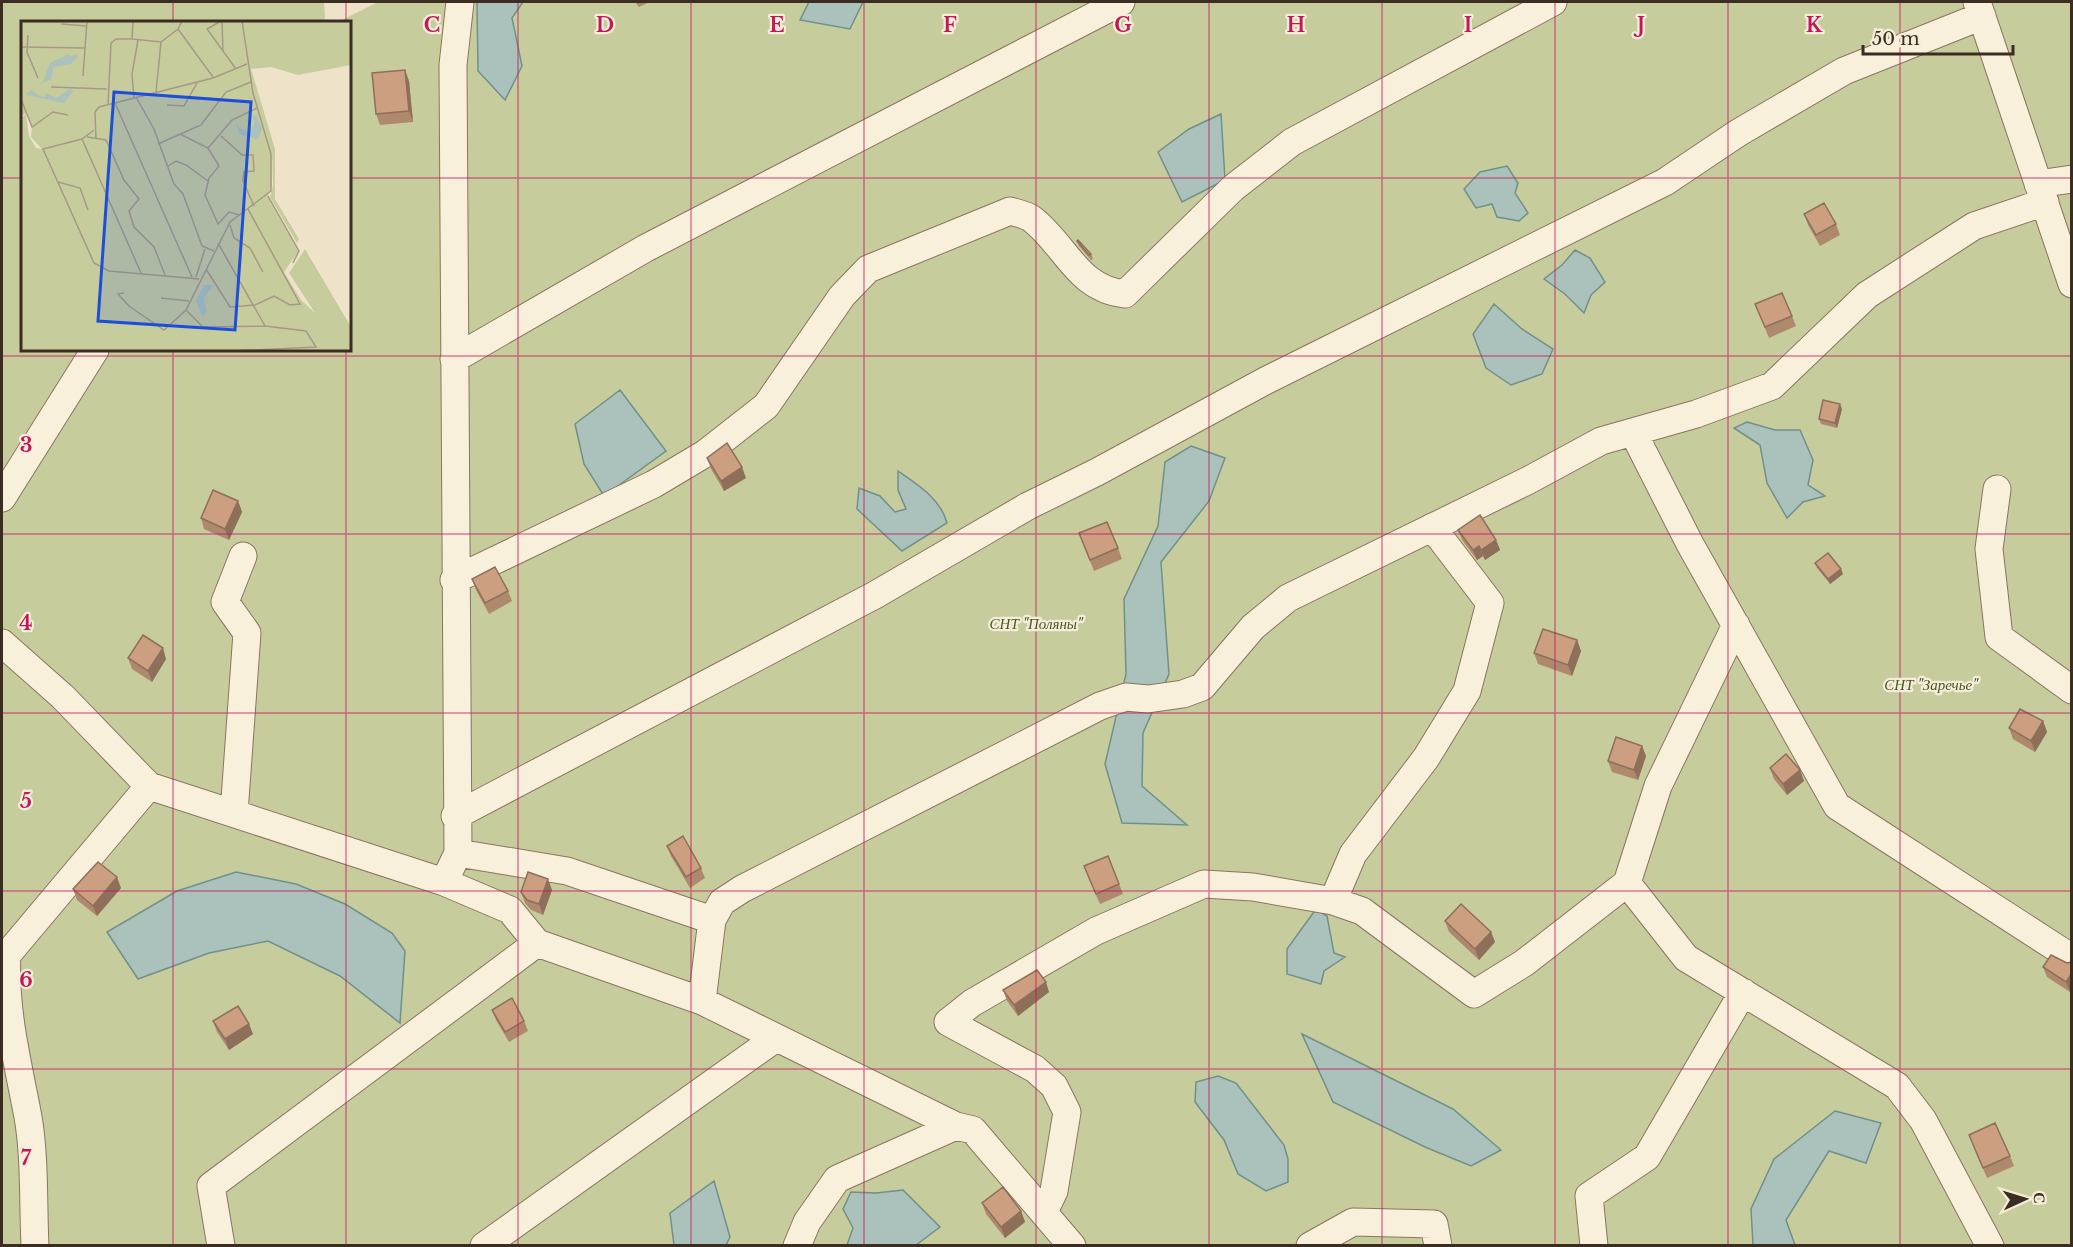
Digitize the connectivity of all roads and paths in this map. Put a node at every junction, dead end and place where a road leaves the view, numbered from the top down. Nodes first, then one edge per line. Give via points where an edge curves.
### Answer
1 (460, 2) edge
2 (1120, 2) edge
3 (1553, 2) edge
4 (1979, 9) edge
5 (2072, 179) edge
6 (2042, 193) junction
7 (2072, 284) edge
8 (94, 351) edge
9 (454, 359) junction
10 (1633, 432) junction
11 (1997, 489) dead end
12 (2, 498) edge
13 (1432, 527) junction
14 (243, 556) dead end
15 (454, 580) junction
16 (1736, 625) junction
17 (2, 643) edge
18 (2072, 690) edge
19 (149, 786) junction
20 (234, 813) junction
21 (455, 816) junction
22 (458, 853) junction
23 (444, 882) junction
24 (1627, 884) junction
25 (1333, 901) junction
26 (712, 920) junction
27 (537, 943) junction
28 (2072, 958) edge
29 (1743, 992) junction
30 (702, 1001) junction
31 (776, 1038) junction
32 (956, 1126) junction
33 (1044, 1212) junction
34 (35, 1245) edge
35 (222, 1245) edge
36 (484, 1245) edge
37 (797, 1245) edge
38 (1072, 1245) edge
39 (1310, 1245) edge
40 (1438, 1245) edge
41 (1594, 1245) edge
42 (1990, 1245) edge

1 - 9 street via 453,65
2 - 9 street via 646,248
3 - 15 street via 1292,142 1233,188 1125,294 1108,292 1086,278 1031,218 1010,211 867,269 842,296 766,406 706,453 654,484
4 - 6 street
4 - 21 street via 1844,71 1738,133 1665,182 1265,381 1028,506 875,595
5 - 6 street
6 - 7 street
6 - 10 street via 1974,226 1867,295 1772,386
8 - 12 street
9 - 15 street
10 - 13 street via 1601,441
10 - 16 street
11 - 18 street via 1989,549 1999,637
13 - 25 street via 1490,603 1467,691 1426,758 1353,854
13 - 26 street via 1288,598 1252,627 1202,687 1148,699 1126,697 1100,706 742,889 722,902
14 - 20 street via 225,602 247,633
15 - 21 street
16 - 24 street via 1658,786
16 - 28 street via 1837,806
17 - 19 street via 63,698
19 - 20 street
19 - 34 street via 7,955 5,987 28,1120
20 - 23 street
21 - 22 street
22 - 23 street
22 - 26 street via 567,871
23 - 27 street via 510,910
24 - 25 street via 1524,963 1474,994 1362,911
24 - 29 street via 1686,958
25 - 33 street via 1253,887 1204,884 1096,931 972,1002 948,1022 1035,1069 1054,1086 1067,1112 1054,1191
26 - 30 street
27 - 30 street
27 - 35 street via 211,1186
29 - 41 street via 1647,1157 1589,1196
29 - 42 street via 1897,1086 1923,1120
30 - 31 street
31 - 32 street
31 - 36 street
32 - 33 street via 973,1130
32 - 37 street via 837,1179 807,1222
33 - 38 street
39 - 40 street via 1353,1222 1434,1224

